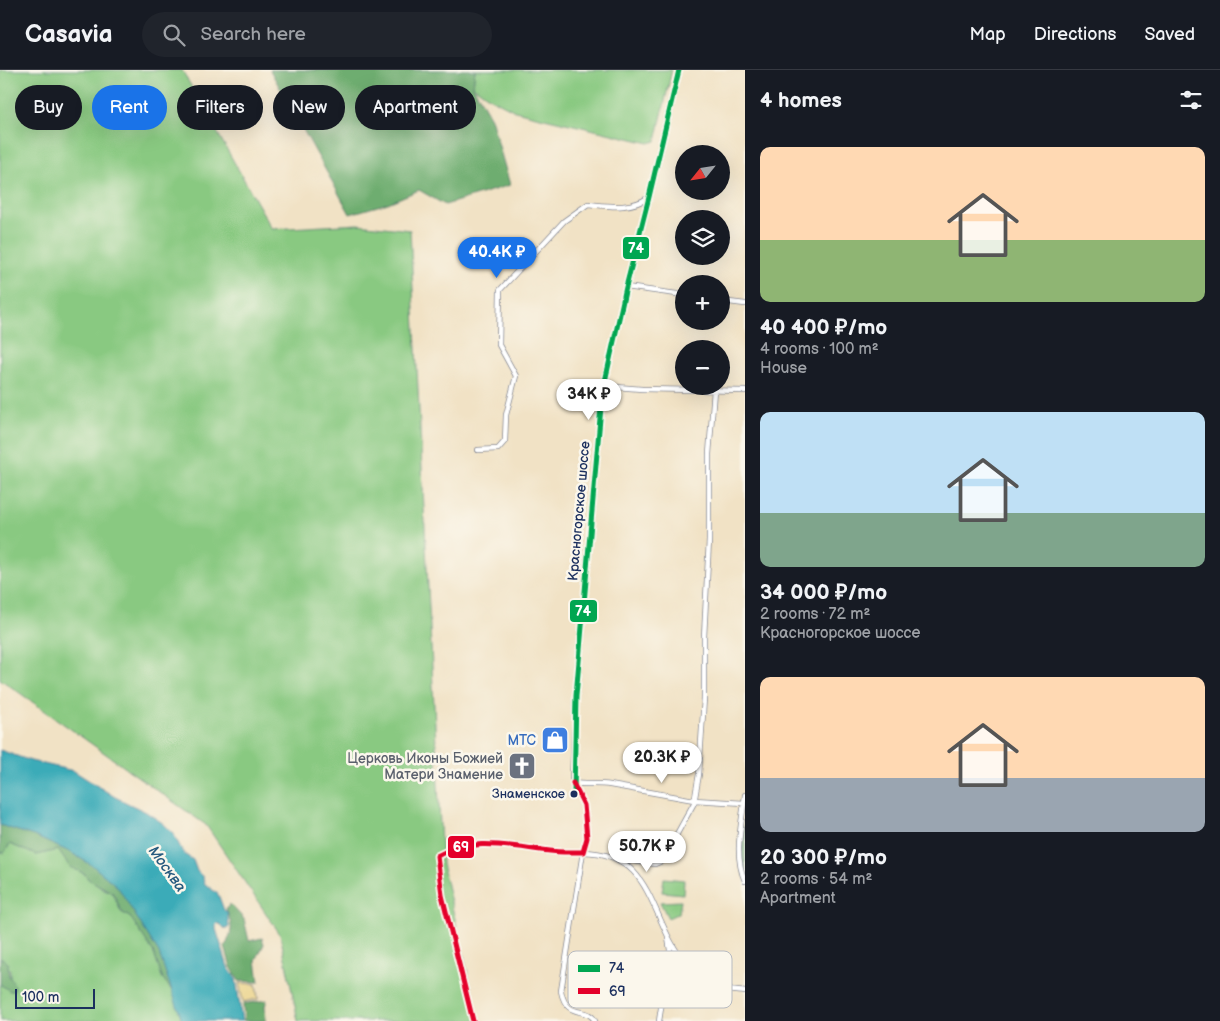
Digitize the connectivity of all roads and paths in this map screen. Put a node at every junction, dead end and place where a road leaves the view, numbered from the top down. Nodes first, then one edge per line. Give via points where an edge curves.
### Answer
1 (679, 70) edge
2 (650, 197) junction
3 (626, 287) junction
4 (675, 294) edge
5 (730, 302) edge
6 (745, 304) edge
7 (604, 384) junction
8 (675, 389) edge
9 (730, 391) edge
10 (745, 391) edge
11 (714, 395) edge
12 (478, 450) dead end
13 (573, 782) junction
14 (574, 794) dead end
15 (745, 795) edge
16 (694, 800) junction
17 (744, 803) edge
18 (583, 852) junction
19 (618, 859) junction
20 (745, 881) edge
21 (668, 936) junction
22 (670, 951) edge
23 (677, 951) edge
24 (732, 991) edge
25 (745, 992) edge
26 (661, 1008) edge
27 (473, 1021) edge
28 (595, 1021) edge
29 (659, 1021) edge

1 - 2 street, Красногорское шоссе
2 - 3 street, Красногорское шоссе
2 - 12 street via 634,205 588,204 564,221 500,290 499,344 516,376 506,416 505,441 498,449
3 - 4 street
3 - 7 street, Красногорское шоссе
5 - 6 street
7 - 8 street
7 - 13 street, Красногорское шоссе via 576,696
9 - 10 street
11 - 16 street via 709,454 704,698
13 - 14 street
13 - 16 street via 610,784
13 - 18 street via 584,805 587,838
15 - 17 street
16 - 17 street
16 - 19 street via 662,861 655,864
17 - 20 street via 738,861
18 - 19 street
18 - 27 street via 483,844 448,850 437,856 442,895
18 - 28 street via 561,991 568,1010 590,1015
19 - 21 street via 649,893
21 - 22 street
21 - 23 street
24 - 25 street
26 - 29 street

